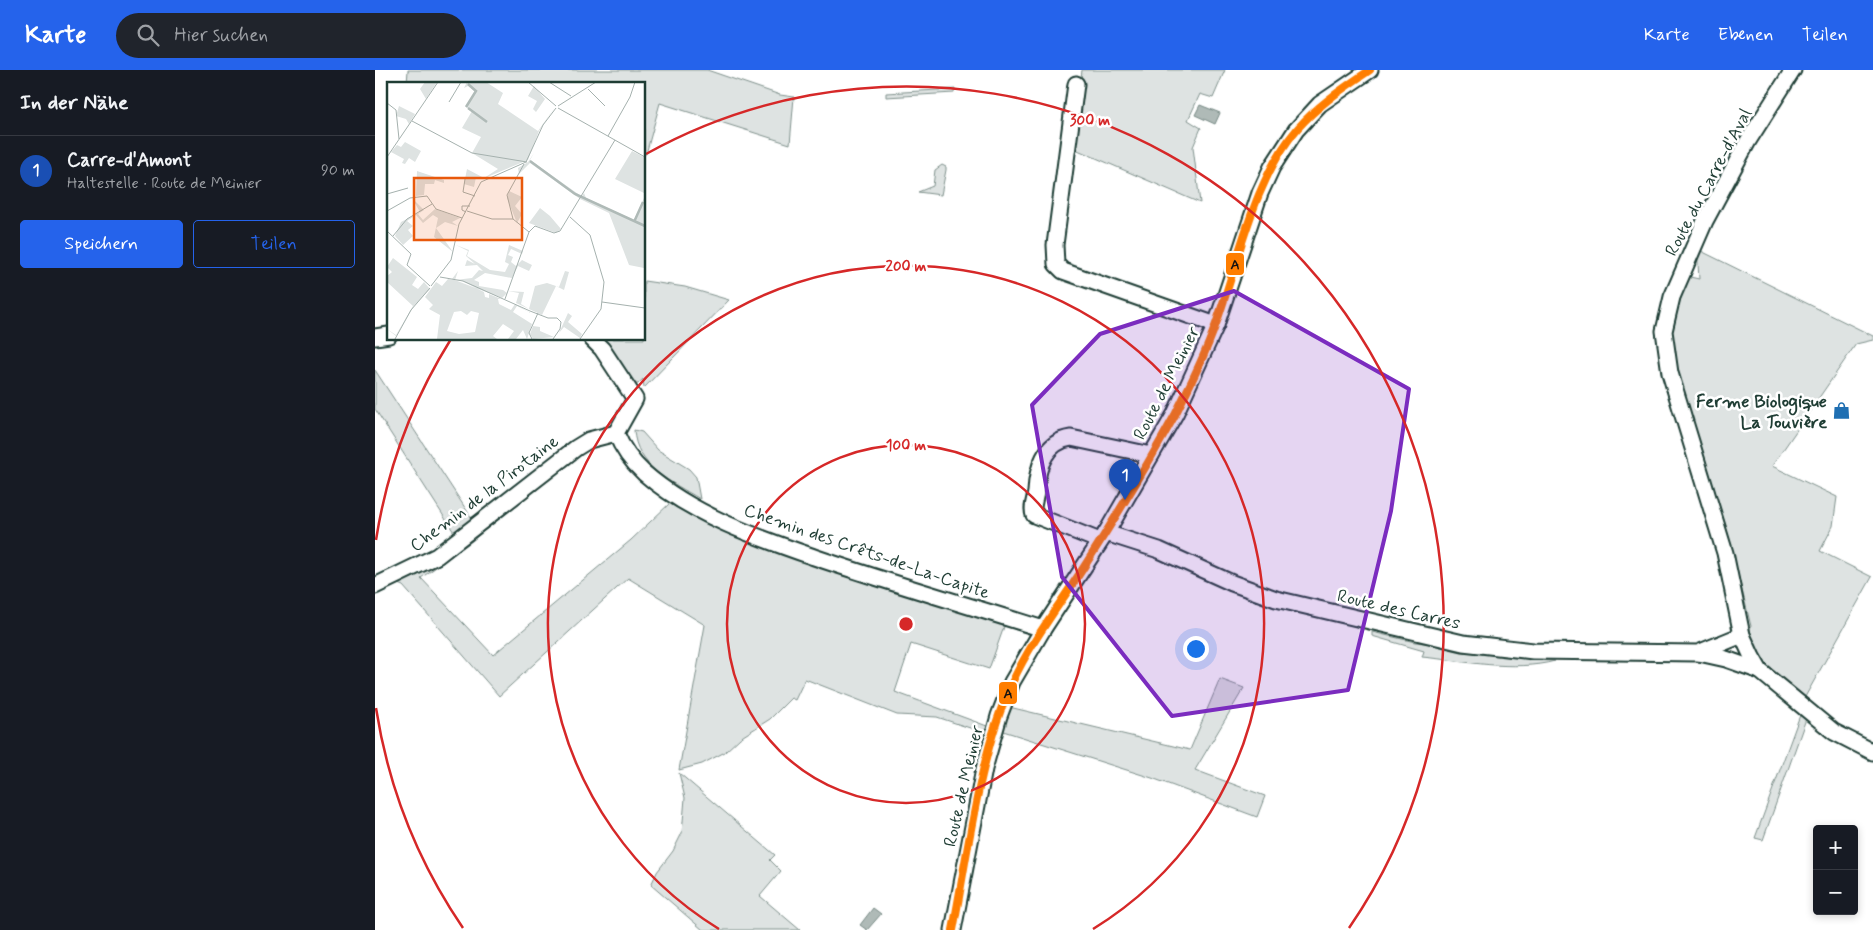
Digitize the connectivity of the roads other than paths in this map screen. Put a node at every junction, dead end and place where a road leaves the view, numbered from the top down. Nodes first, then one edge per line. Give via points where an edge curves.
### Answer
1 (1370, 70) edge
2 (1793, 70) edge
3 (1076, 84) dead end
4 (1216, 325) junction
5 (593, 340) edge
6 (616, 433) junction
7 (1151, 455) junction
8 (1103, 537) junction
9 (375, 586) edge
10 (1043, 629) junction
11 (1742, 635) junction
12 (1698, 653) junction
13 (1760, 671) junction
14 (1873, 752) edge
15 (953, 930) edge

1 - 4 street, Route de Meinier via 1320,104 1284,148 1260,194
2 - 11 street, Route du Carre-d'Aval via 1748,141 1705,220 1672,297 1664,331 1669,373 1725,553
3 - 4 street via 1055,245 1056,264 1063,271
4 - 7 street, Route de Meinier via 1184,397
5 - 6 street via 635,399
6 - 9 street, Chemin de la Pirotaine via 582,444 437,556
6 - 10 street, Chemin des Crêts-de-La-Capite via 622,448 644,473 683,500 729,525 862,573
7 - 8 street, Route de Meinier
7 - 8 street, Route des Carres via 1071,438 1058,442 1044,458 1035,478 1033,515
8 - 10 street, Route de Meinier
8 - 12 street, Route des Carres via 1159,550 1275,600 1463,643 1533,651
10 - 15 street, Route de Meinier via 1012,682 999,716 984,769
11 - 12 street, Route des Carres
11 - 13 street, Route des Carres
12 - 13 street, Route des Carres
13 - 14 street, Route des Carres via 1834,732

